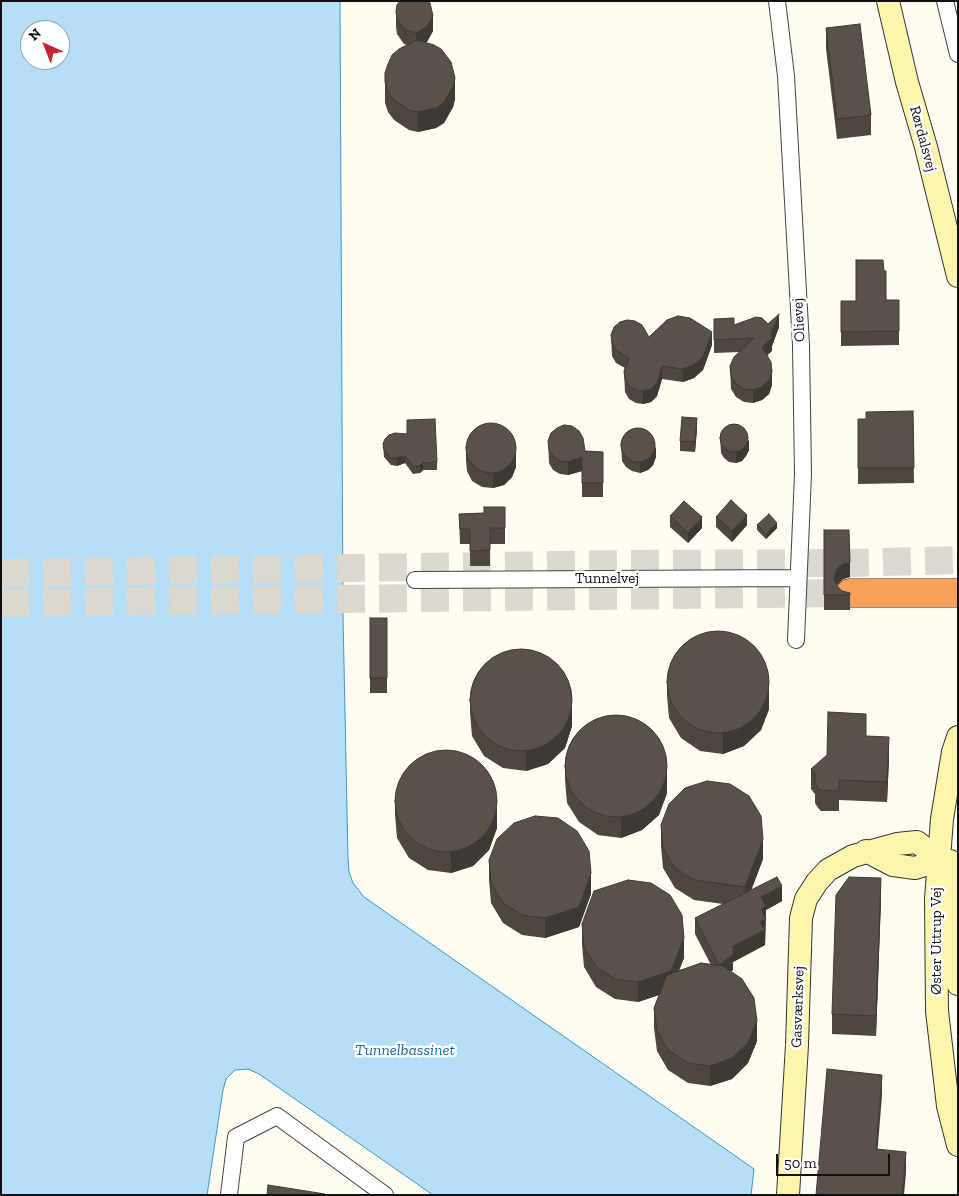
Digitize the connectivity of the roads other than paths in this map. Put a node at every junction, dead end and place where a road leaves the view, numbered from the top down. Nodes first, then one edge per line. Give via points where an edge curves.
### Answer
1 (777, 1) edge
2 (888, 1) edge
3 (945, 1) edge
4 (958, 54) edge
5 (957, 266) edge
6 (798, 578) junction
7 (415, 580) dead end
8 (850, 593) tunnel mouth
9 (958, 593) edge
10 (796, 640) dead end
11 (958, 736) edge
12 (949, 861) edge
13 (958, 984) edge
14 (958, 1145) edge
15 (229, 1195) edge
16 (385, 1195) edge
17 (788, 1195) edge

1 - 6 street, Olievej via 786,76 801,344 803,474
2 - 5 street, Rørdalsvej
3 - 4 street
6 - 7 street, Tunnelvej
6 - 10 street, Olievej
8 - 9 highway
11 - 12 street, Øster Uttrup Vej via 942,819
12 - 13 street, Gasværksvej via 957,874 952,967
12 - 14 street, Øster Uttrup Vej via 936,899 937,1012 948,1106
12 - 17 street, Gasværksvej via 917,842 866,851 828,870 806,899 801,918
15 - 16 street via 236,1137 277,1116

